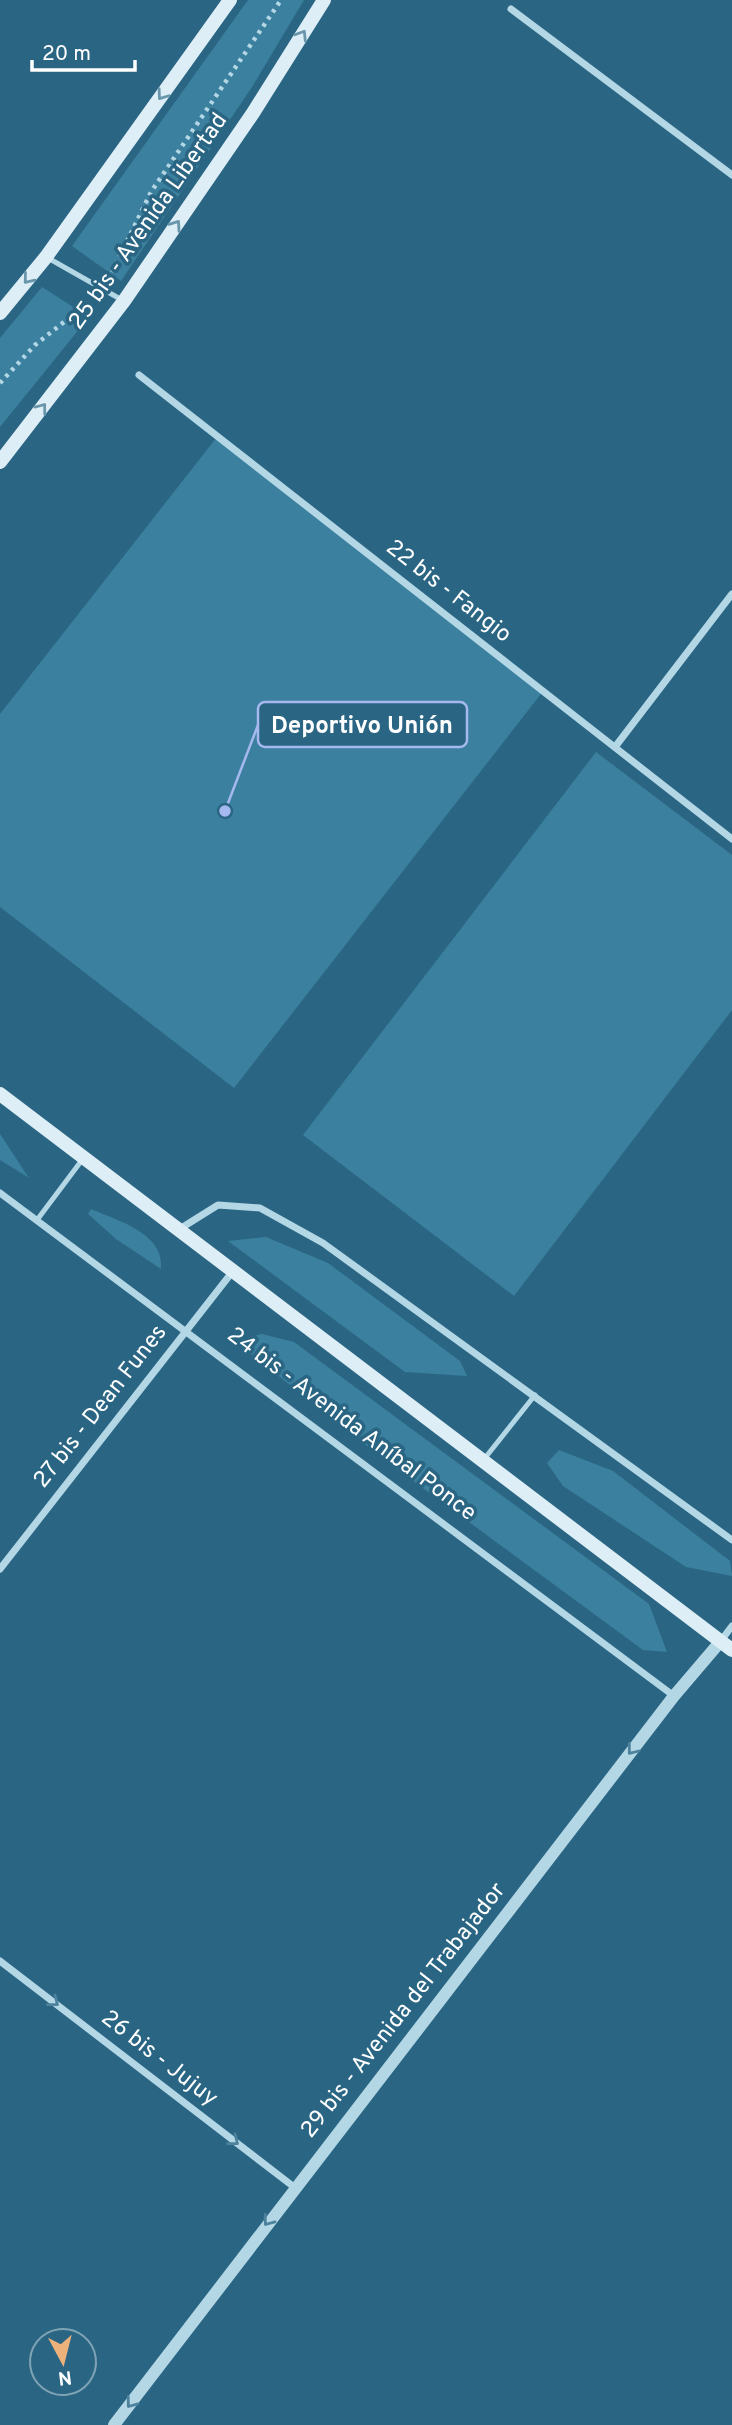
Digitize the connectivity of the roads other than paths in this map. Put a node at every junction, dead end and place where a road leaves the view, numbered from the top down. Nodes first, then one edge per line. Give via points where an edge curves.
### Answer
1 (230, 0) edge
2 (324, 0) edge
3 (511, 9) dead end
4 (732, 174) edge
5 (46, 257) junction
6 (124, 301) junction
7 (0, 313) edge
8 (139, 375) dead end
9 (0, 462) edge
10 (732, 594) edge
11 (615, 747) junction
12 (732, 839) edge
13 (0, 1094) edge
14 (84, 1157) junction
15 (0, 1193) edge
16 (37, 1220) junction
17 (178, 1230) junction
18 (233, 1270) junction
19 (185, 1329) junction
20 (535, 1395) junction
21 (484, 1460) junction
22 (732, 1540) edge
23 (0, 1569) edge
24 (732, 1626) edge
25 (726, 1646) edge
26 (674, 1696) junction
27 (0, 1961) edge
28 (294, 2187) junction
29 (114, 2425) edge

1 -> 5 main road
6 -> 2 main road, 25 bis - Avenida Libertad
3 - 4 street
5 - 6 lane
5 -> 7 main road
9 -> 6 main road, 25 bis - Avenida Libertad
8 - 11 street, 22 bis - Fangio
10 - 11 street
11 - 12 street, 22 bis - Fangio
13 - 14 main road
14 - 16 lane
14 - 17 main road
15 - 16 street, 24 bis - Avenida Aníbal Ponce
16 - 19 street, 24 bis - Avenida Aníbal Ponce
17 - 18 main road
17 - 20 street via 218,1205 260,1208 323,1243
18 - 19 street, 27 bis - Dean Funes
18 - 21 main road
19 - 23 street, 27 bis - Dean Funes
19 - 26 street, 24 bis - Avenida Aníbal Ponce
20 - 21 lane
20 - 22 street
21 - 25 main road
24 - 25 street, 29 bis - Avenida del Trabajador
25 - 26 street, 29 bis - Avenida del Trabajador
26 -> 28 street, 29 bis - Avenida del Trabajador
27 -> 28 street, 26 bis - Jujuy
28 -> 29 street, 29 bis - Avenida del Trabajador

